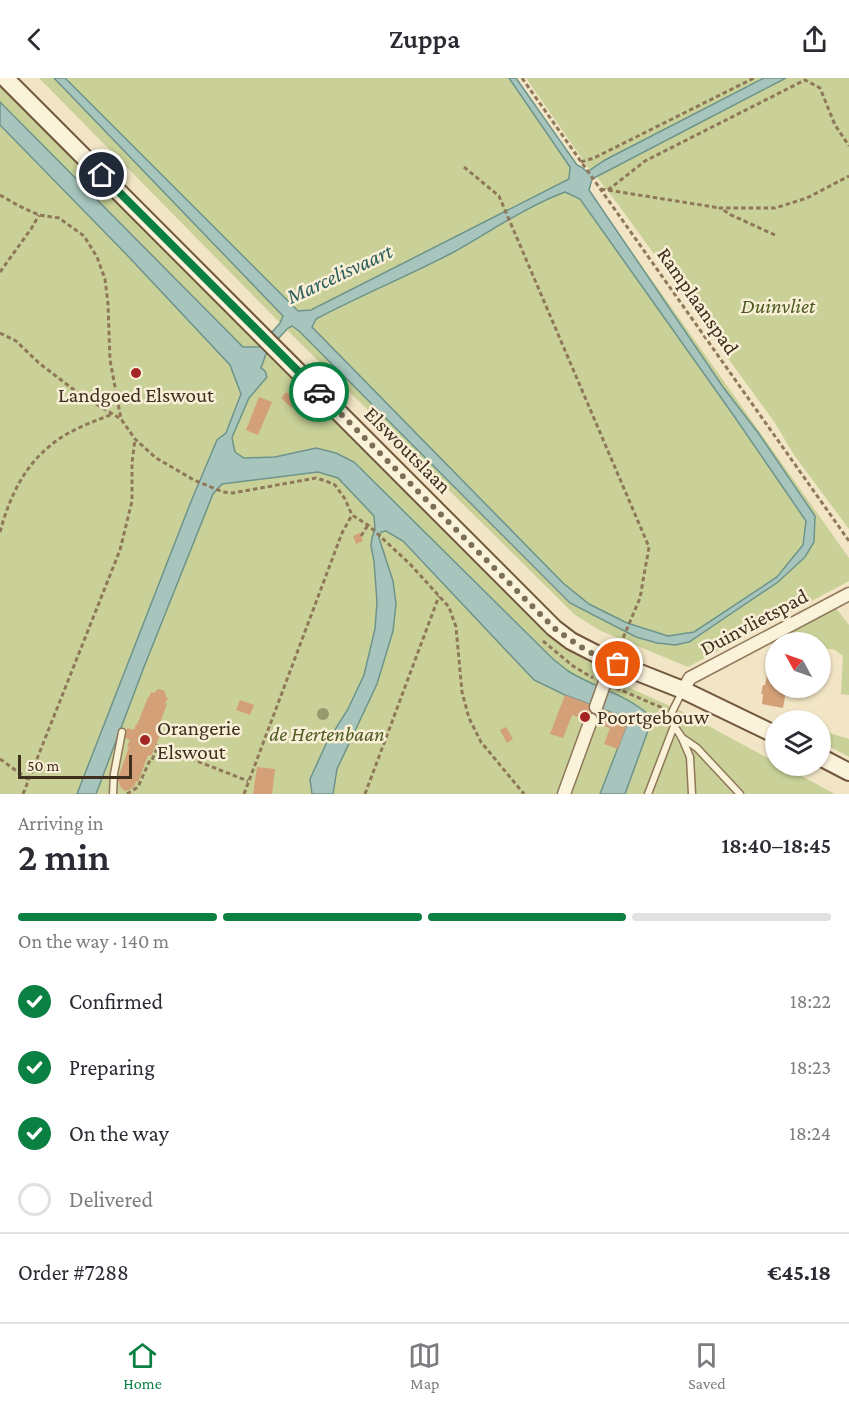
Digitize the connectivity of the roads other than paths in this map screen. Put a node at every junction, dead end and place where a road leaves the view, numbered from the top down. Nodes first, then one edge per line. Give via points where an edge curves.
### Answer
1 (5, 78) edge
2 (849, 594) edge
3 (612, 663) junction
4 (683, 690) junction
5 (596, 707) dead end
6 (591, 720) dead end
7 (674, 726) junction
8 (765, 730) edge
9 (122, 732) dead end
10 (681, 736) junction
11 (831, 763) edge
12 (849, 772) edge
13 (113, 794) edge
14 (564, 794) edge
15 (648, 794) edge
16 (692, 794) edge
17 (740, 794) edge

1 - 3 street, Elswoutslaan via 554,628
2 - 4 street, Duinvlietspad via 690,678
3 - 4 street, Elswoutslaan
3 - 5 street
4 - 7 lane via 672,712
4 - 8 street, Elswoutslaan
6 - 14 street
7 - 10 lane
7 - 15 lane
9 - 13 lane
10 - 16 lane via 690,757
10 - 17 lane via 698,748
11 - 12 street

